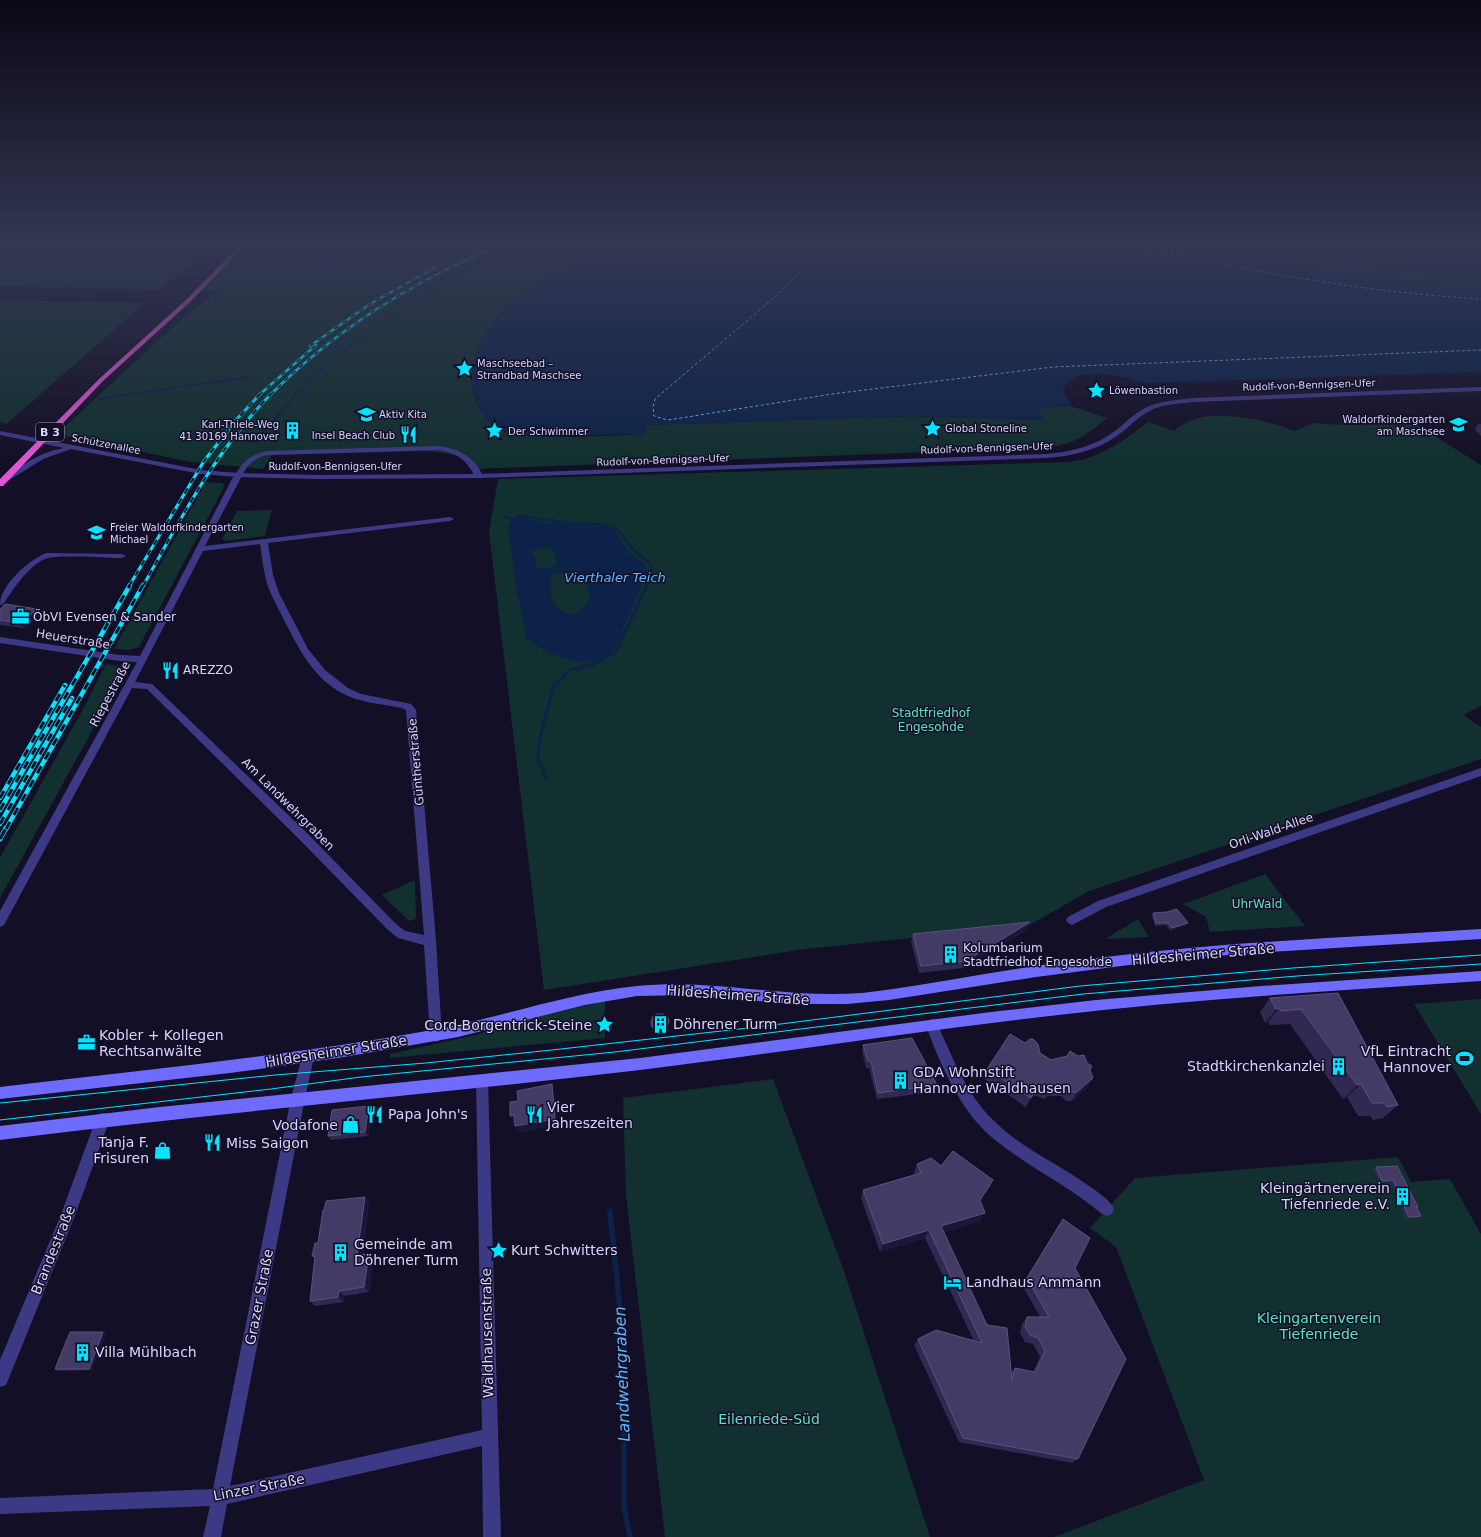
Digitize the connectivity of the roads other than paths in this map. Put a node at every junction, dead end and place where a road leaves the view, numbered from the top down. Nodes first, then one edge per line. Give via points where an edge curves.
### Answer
1 (164, 318) edge
2 (168, 318) edge
3 (161, 325) junction
4 (99, 380) junction
5 (1481, 389) edge
6 (0, 433) edge
7 (40, 441) junction
8 (80, 449) junction
9 (209, 473) joint
10 (478, 473) junction
11 (238, 475) junction
12 (0, 482) edge
13 (450, 519) dead end
14 (264, 541) junction
15 (201, 549) junction
16 (122, 556) dead end
17 (0, 602) edge
18 (0, 640) edge
19 (142, 659) junction
20 (129, 685) junction
21 (1481, 772) edge
22 (1072, 920) dead end
23 (0, 922) edge
24 (1481, 934) edge
25 (430, 941) junction
26 (1481, 976) edge
27 (932, 1025) junction
28 (436, 1036) junction
29 (308, 1057) junction
30 (482, 1081) junction
31 (0, 1093) edge
32 (298, 1098) junction
33 (103, 1119) junction
34 (0, 1133) edge
35 (1107, 1209) dead end
36 (0, 1379) edge
37 (489, 1436) junction
38 (219, 1497) junction
39 (0, 1506) edge
40 (212, 1537) edge
41 (492, 1537) edge

1 - 4 highway, B 3
2 - 3 highway, B 3
3 - 4 highway, B 3
3 - 7 highway via 97,393
4 - 12 highway, B 3
5 - 10 street, Rudolf-von-Bennigsen-Ufer via 1194,400 1165,404 1142,413 1098,444 1076,452 1046,456
6 - 7 street, Schützenallee
7 - 8 street, Schützenallee
7 - 12 main road
8 - 9 street, Schützenallee
8 - 12 street via 56,451 39,457
9 - 11 street, Rudolf-von-Bennigsen-Ufer
10 - 11 street, Rudolf-von-Bennigsen-Ufer via 320,477
10 - 11 street, Rudolf-von-Bennigsen-Ufer via 469,459 462,454 438,448 260,453 252,457
11 - 15 street, Riepestraße
13 - 14 street
14 - 15 street
14 - 25 street, Güntherstraße via 272,586 306,655 320,672 356,696 377,702 403,704 411,710
15 - 19 street, Riepestraße
16 - 17 street via 50,555 42,558 29,567
18 - 19 street, Heuerstraße
19 - 20 street, Riepestraße
20 - 23 street, Riepestraße
20 - 25 street, Am Landwehrgraben via 149,686 397,931 402,935
21 - 22 street, Orli-Wald-Allee via 1102,904
24 - 28 main road, Hildesheimer Straße via 1165,956 847,999 803,999 688,989 642,991 540,1010
25 - 28 street, Güntherstraße
26 - 27 main road via 1138,1001
27 - 30 main road via 639,1064
27 - 35 street via 946,1059 978,1113 990,1127 1092,1195
28 - 29 main road, Hildesheimer Straße
29 - 31 main road, Hildesheimer Straße
29 - 32 street, Grazer Straße
30 - 32 main road
30 - 37 street, Waldhausenstraße
32 - 33 main road
32 - 38 street, Grazer Straße
33 - 34 main road
33 - 36 street, Brandestraße via 67,1218
37 - 38 street, Linzer Straße
37 - 41 street, Waldhausenstraße
38 - 39 street, Linzer Straße
38 - 40 street, Grazer Straße

